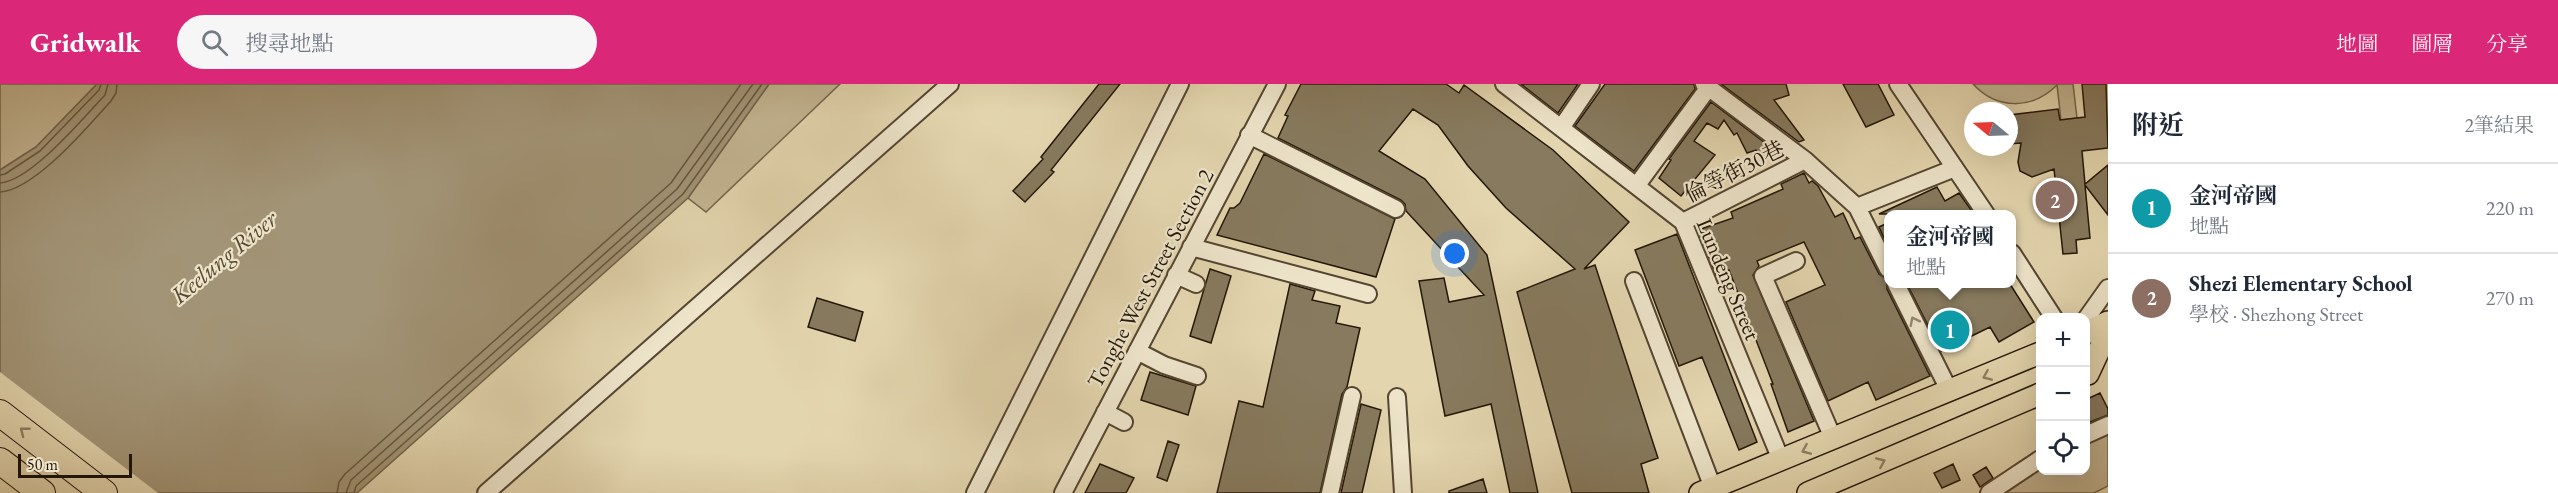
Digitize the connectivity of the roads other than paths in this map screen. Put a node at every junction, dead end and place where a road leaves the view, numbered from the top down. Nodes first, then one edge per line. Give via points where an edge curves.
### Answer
1 (950, 84) edge
2 (1180, 84) edge
3 (1277, 84) edge
4 (1504, 84) edge
5 (1591, 84) edge
6 (1898, 84) edge
7 (1707, 86) edge
8 (1562, 128) junction
9 (1249, 135) junction
10 (1805, 160) junction
11 (1955, 168) junction
12 (1637, 185) junction
13 (1857, 207) junction
14 (1396, 209) dead end
15 (1983, 210) edge
16 (1683, 222) junction
17 (1191, 247) junction
18 (2016, 259) edge
19 (1796, 261) dead end
20 (1884, 261) edge
21 (1176, 275) junction
22 (1634, 281) dead end
23 (1196, 284) dead end
24 (1898, 288) edge
25 (2108, 288) edge
26 (1368, 294) dead end
27 (2051, 313) edge
28 (2089, 313) edge
29 (2108, 322) edge
30 (2090, 331) edge
31 (2108, 338) edge
32 (1137, 351) junction
33 (2036, 355) edge
34 (2108, 364) edge
35 (2089, 367) edge
36 (2090, 371) edge
37 (1197, 376) dead end
38 (1950, 392) junction
39 (1352, 396) dead end
40 (2036, 396) edge
41 (1397, 398) dead end
42 (0, 412) edge
43 (1105, 412) junction
44 (1124, 422) dead end
45 (2108, 424) edge
46 (2090, 433) edge
47 (1833, 438) junction
48 (1781, 460) junction
49 (0, 461) edge
50 (2036, 462) edge
51 (1706, 490) edge
52 (42, 493) edge
53 (104, 493) edge
54 (486, 493) edge
55 (975, 493) edge
56 (1063, 493) edge
57 (1330, 493) edge
58 (1403, 493) edge
59 (1808, 493) edge
60 (1989, 493) edge

1 - 54 street
2 - 55 street
3 - 9 street, Tonghe West Street Section 2
4 - 8 street, Lundeng Street
5 - 8 street
6 - 11 street
7 - 10 street
7 - 12 street
8 - 12 street, Lundeng Street
9 - 14 street
9 - 17 street, Tonghe West Street Section 2
10 - 13 street
10 - 16 street, 倫等街30巷
11 - 13 street
11 - 15 street
12 - 16 street, Lundeng Street
13 - 20 street
16 - 48 street, Lundeng Street
17 - 21 street, Tonghe West Street Section 2
17 - 26 street
18 - 27 street
19 - 47 street via 1763,276
21 - 23 street
21 - 32 street, Tonghe West Street Section 2
22 - 51 street
38 -> 24 street
25 - 28 street
29 - 30 main road
31 - 35 main road
32 - 37 street
32 - 43 street, Tonghe West Street Section 2
33 -> 38 main road
34 - 36 main road
38 - 47 main road
39 - 57 street
59 -> 40 main road
41 - 58 street
53 -> 42 highway
43 - 44 street
43 - 56 street, Tonghe West Street Section 2
45 - 46 street
47 -> 48 main road
48 - 51 main road
49 - 52 highway
50 - 60 street

